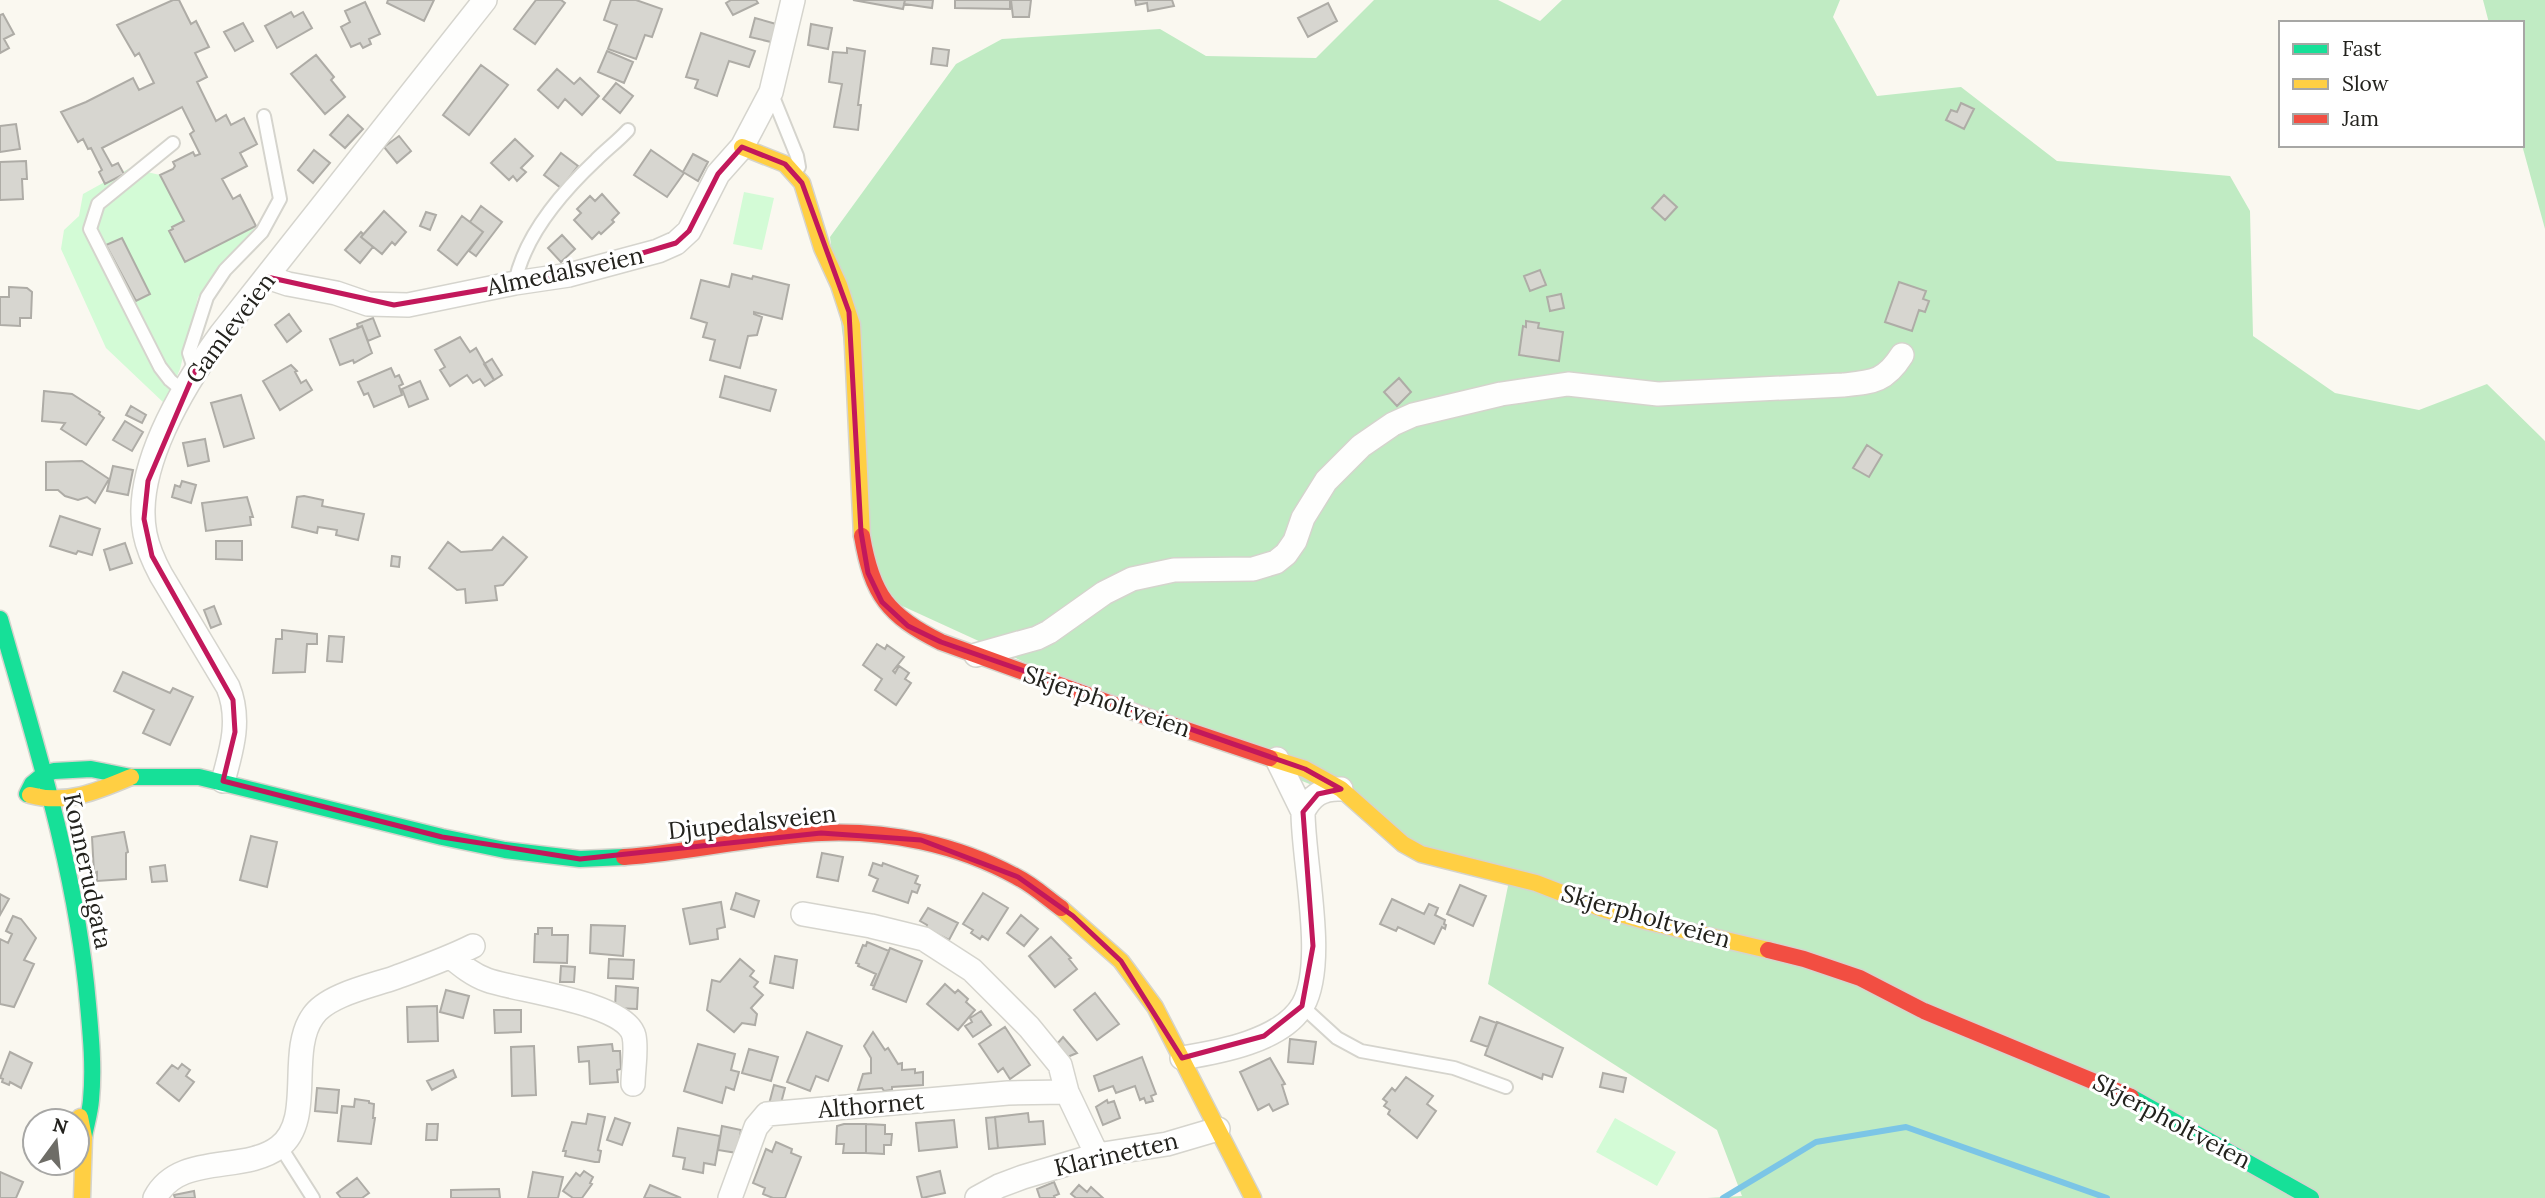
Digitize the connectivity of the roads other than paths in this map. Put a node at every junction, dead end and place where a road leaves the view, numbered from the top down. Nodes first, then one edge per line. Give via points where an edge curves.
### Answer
1 (485, 0) edge
2 (793, 0) edge
3 (771, 92) junction
4 (264, 116) dead end
5 (628, 130) dead end
6 (173, 143) dead end
7 (742, 147) junction
8 (802, 183) junction
9 (267, 277) junction
10 (515, 283) junction
11 (1902, 355) dead end
12 (195, 370) junction
13 (183, 391) junction
14 (0, 620) edge
15 (976, 654) junction
16 (1277, 759) junction
17 (21, 767) dead end
18 (44, 775) junction
19 (131, 777) junction
20 (223, 781) junction
21 (1340, 789) junction
22 (27, 794) junction
23 (51, 800) junction
24 (1303, 812) junction
25 (33, 815) dead end
26 (803, 914) dead end
27 (473, 946) dead end
28 (451, 957) junction
29 (1303, 1006) junction
30 (1182, 1058) junction
31 (76, 1065) dead end
32 (633, 1084) dead end
33 (1506, 1087) dead end
34 (1067, 1092) junction
35 (79, 1107) edge
36 (90, 1107) edge
37 (1218, 1129) junction
38 (280, 1146) junction
39 (1097, 1155) junction
40 (83, 1177) edge
41 (82, 1198) edge
42 (155, 1198) edge
43 (313, 1198) edge
44 (730, 1198) edge
45 (977, 1198) edge
46 (1253, 1198) edge
47 (2311, 1198) edge

1 - 9 street, Gamleveien
2 - 3 street, Almedalsveien
3 - 7 street, Almedalsveien
3 - 8 lane via 797,156
4 - 12 lane via 280,199 262,232 225,270 207,297 189,353
5 - 10 lane via 549,214 526,250
6 - 13 lane via 98,204 90,229 160,367
7 - 8 street via 785,164
7 - 10 street, Almedalsveien via 718,174 689,231 676,243 569,275
8 - 15 street, Skjerpholtveien via 852,325 861,532 873,586 882,602 908,626
9 - 10 street, Almedalsveien via 379,305 408,305
9 - 12 street, Gamleveien
11 - 15 street, Skjerpholtveien via 1887,376 1855,384 1670,394 1568,384 1413,415 1361,446 1326,481 1295,541 1276,562 1253,569 1174,569 1132,579 1037,638
12 - 13 street, Gamleveien
13 - 20 street, Gamleveien via 148,481 145,534 161,575 233,700 235,732
14 - 18 street, Konnerudgata
15 - 16 street, Skjerpholtveien
16 - 21 street, Skjerpholtveien
16 - 24 street
17 - 22 street, Konnerudgata
18 - 19 street, Djupedalsveien via 91,769
18 - 22 street
18 - 23 street, Konnerudgata
19 - 20 street, Djupedalsveien via 189,776
19 - 23 street, Djupedalsveien
20 - 30 street, Djupedalsveien via 442,837 580,859 658,855 821,833 921,840 1018,877 1073,916 1121,961 1155,1007
21 - 24 street via 1328,788 1318,794
21 - 47 street, Skjerpholtveien via 1421,854 1860,978 1924,1011 2121,1091
22 - 23 street, Djupedalsveien
22 - 25 street, Konnerudgata
23 - 36 street, Konnerudgata via 75,903 89,1006
24 - 29 street via 1313,946
26 - 34 street via 924,939 951,955 994,990 1060,1065
27 - 28 street
28 - 32 street via 486,980 569,999 616,1016 634,1035
28 - 38 street via 320,1008 303,1041 297,1112 289,1136
29 - 30 street via 1264,1036 1216,1053
29 - 33 lane via 1337,1038 1361,1051 1454,1068
30 - 37 street, Djupedalsveien
31 - 35 street, Konnerudgata
34 - 39 street
34 - 44 street, Althornet via 767,1114 756,1127
37 - 39 street, Klarinetten via 1167,1144
37 - 46 street, Djupedalsveien
38 - 42 street via 260,1156 176,1176
38 - 43 lane
39 - 45 street, Klarinetten via 1010,1182
40 - 41 street, Konnerudgata

